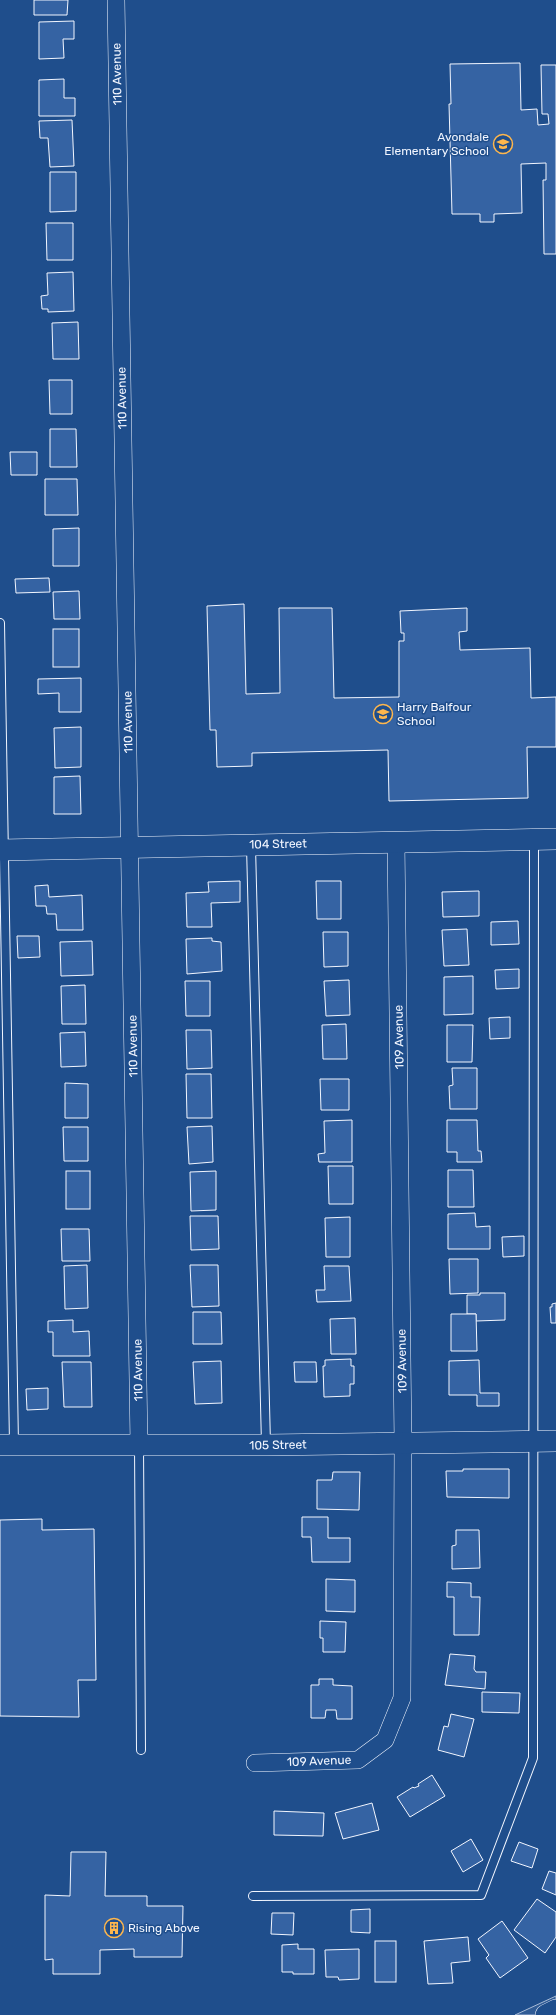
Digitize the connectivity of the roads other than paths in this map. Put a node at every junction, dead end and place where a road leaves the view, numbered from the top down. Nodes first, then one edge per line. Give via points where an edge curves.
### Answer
1 (116, 0) edge
2 (0, 623) edge
3 (556, 839) edge
4 (534, 840) junction
5 (396, 842) junction
6 (251, 845) junction
7 (130, 848) junction
8 (2, 850) edge
9 (533, 1440) junction
10 (556, 1441) edge
11 (403, 1442) junction
12 (139, 1444) junction
13 (7, 1445) edge
14 (266, 1445) junction
15 (141, 1750) dead end
16 (255, 1763) dead end
17 (253, 1896) dead end
18 (556, 2010) edge
19 (546, 2015) edge

1 - 7 street, 110 Avenue
2 - 8 lane
3 - 4 street, 104 Street
4 - 5 street, 104 Street
4 - 9 lane
5 - 6 street, 104 Street
5 - 11 street, 109 Avenue
6 - 7 street, 104 Street
6 - 14 lane
7 - 8 street, 104 Street
7 - 12 street, 110 Avenue
8 - 13 lane
9 - 10 street, 105 Street
9 - 11 street, 105 Street
9 - 17 lane via 532,1758 481,1895
11 - 14 street, 105 Street
11 - 16 street, 109 Avenue via 402,1698 385,1740 358,1760
12 - 13 street, 105 Street
12 - 14 street, 105 Street
12 - 15 lane
18 - 19 street

